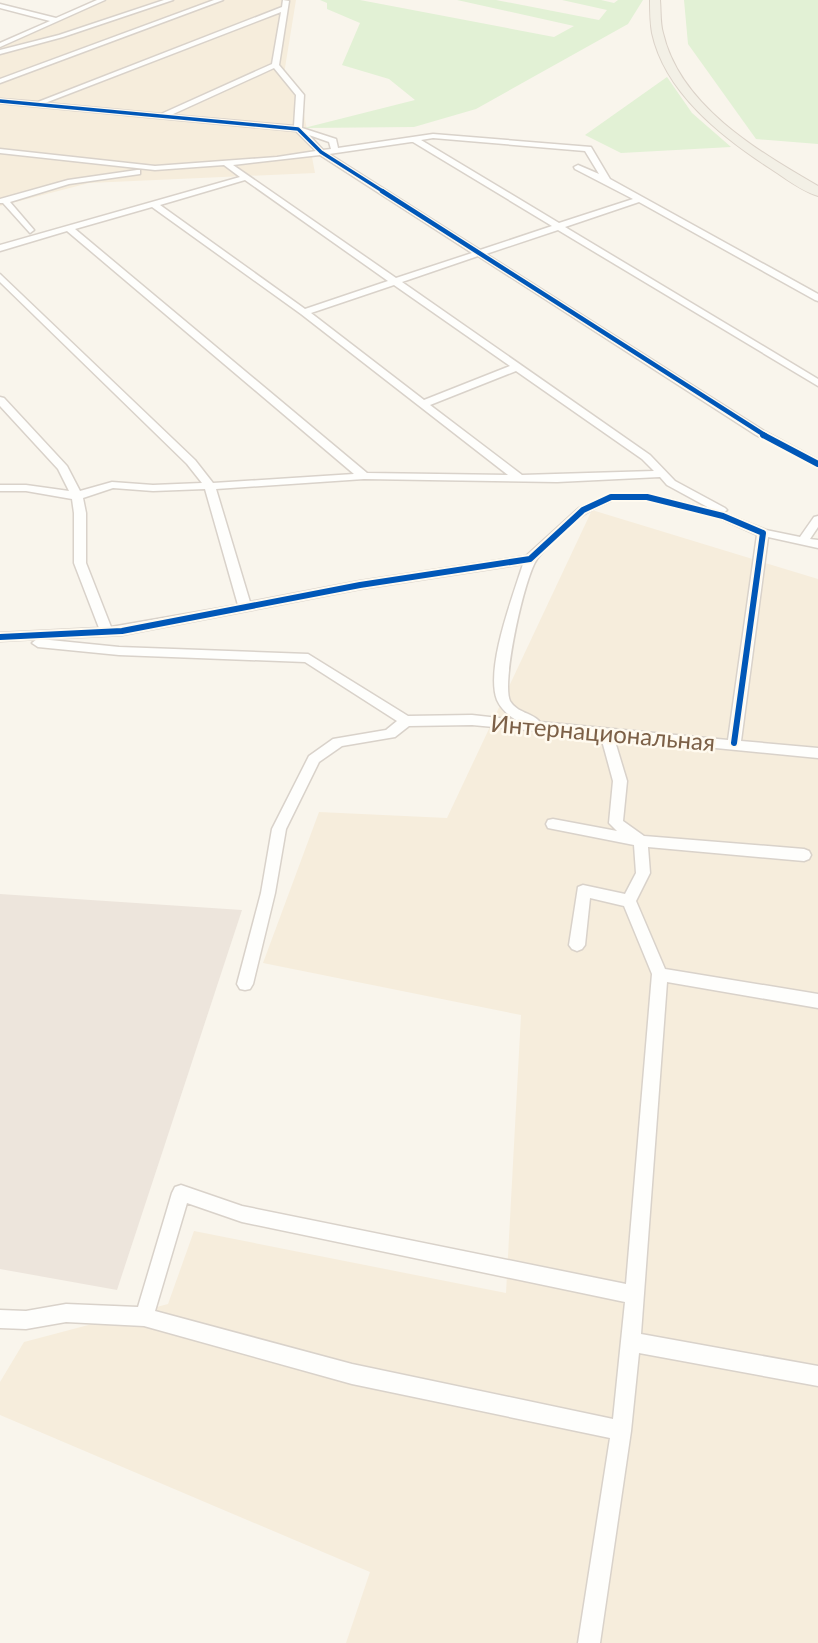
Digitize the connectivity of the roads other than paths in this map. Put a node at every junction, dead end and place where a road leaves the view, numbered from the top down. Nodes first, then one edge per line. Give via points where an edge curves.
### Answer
1 (102, 0) edge
2 (170, 0) edge
3 (220, 0) edge
4 (655, 0) edge
5 (286, 4) edge
6 (0, 6) edge
7 (56, 20) junction
8 (1, 47) edge
9 (275, 65) junction
10 (0, 81) edge
11 (0, 100) edge
12 (37, 103) junction
13 (162, 116) junction
14 (299, 130) junction
15 (415, 140) junction
16 (334, 145) junction
17 (0, 151) edge
18 (321, 152) junction
19 (224, 162) junction
20 (578, 167) dead end
21 (136, 172) dead end
22 (247, 177) junction
23 (607, 181) junction
24 (818, 192) edge
25 (640, 199) junction
26 (3, 201) edge
27 (154, 204) junction
28 (560, 226) junction
29 (68, 228) junction
30 (30, 230) dead end
31 (0, 248) edge
32 (479, 253) junction
33 (0, 277) edge
34 (396, 281) junction
35 (818, 298) edge
36 (304, 312) junction
37 (517, 366) junction
38 (818, 383) edge
39 (0, 400) edge
40 (423, 404) junction
41 (818, 464) edge
42 (663, 474) junction
43 (364, 476) junction
44 (519, 478) junction
45 (210, 486) junction
46 (0, 488) edge
47 (77, 496) junction
48 (818, 519) edge
49 (763, 533) junction
50 (804, 539) junction
51 (818, 544) edge
52 (530, 559) junction
53 (245, 607) junction
54 (107, 632) junction
55 (0, 638) edge
56 (406, 721) junction
57 (546, 727) junction
58 (606, 732) junction
59 (734, 743) junction
60 (818, 753) edge
61 (552, 824) dead end
62 (641, 841) junction
63 (804, 855) dead end
64 (628, 901) junction
65 (577, 945) dead end
66 (660, 974) junction
67 (245, 984) dead end
68 (818, 1001) edge
69 (635, 1295) junction
70 (144, 1317) junction
71 (0, 1320) edge
72 (631, 1342) junction
73 (818, 1376) edge
74 (621, 1430) junction
75 (589, 1643) edge

1 - 7 street
2 - 8 street via 61,36
3 - 10 street
4 - 24 main road via 657,40 682,85 722,126 765,160
5 - 9 street
5 - 12 street
6 - 7 street
7 - 8 street
9 - 13 street
9 - 14 street via 300,95
11 - 12 street
12 - 13 street
13 - 14 street
14 - 16 street
14 - 18 street
15 - 16 street
15 - 23 street via 433,136 588,149
15 - 28 street
16 - 18 street
17 - 19 street via 155,167
18 - 19 street
18 - 32 street
19 - 22 street
20 - 23 street
21 - 26 street via 68,182
22 - 27 street
22 - 34 street
23 - 25 street
25 - 28 street
25 - 35 street
26 - 30 street
27 - 29 street
27 - 36 street
28 - 32 street
28 - 38 street
29 - 31 street
29 - 43 street
32 - 34 street
32 - 41 street via 760,433
33 - 45 street via 191,462
34 - 36 street
34 - 37 street
36 - 40 street
37 - 40 street
37 - 42 street via 646,457
39 - 47 street via 63,468
40 - 44 street
42 - 44 street
42 - 49 street via 671,483
43 - 44 street
43 - 45 street
45 - 47 street via 112,485
45 - 53 street
46 - 47 street
47 - 54 street via 80,563
48 - 50 street
49 - 50 street
49 - 52 street via 723,516 647,496 611,497 583,510
49 - 59 street
50 - 51 street
52 - 53 street
52 - 57 street via 499,670 503,700 518,716
53 - 54 street
54 - 55 street
55 - 56 street via 119,651 308,659
56 - 57 street, Интернациональная via 472,720
56 - 67 street via 390,734 338,742 314,759 279,830
57 - 58 street, Интернациональная
58 - 59 street, Интернациональная
58 - 62 street via 620,781 616,823
59 - 60 street, Интернациональная
61 - 62 street
62 - 63 street
62 - 64 street via 643,873
64 - 65 street via 583,891
64 - 66 street
66 - 68 street
66 - 69 street
69 - 70 street via 242,1214 181,1193
69 - 72 street
70 - 71 street via 66,1312
70 - 74 street via 352,1374
72 - 73 street
72 - 74 street
74 - 75 street

